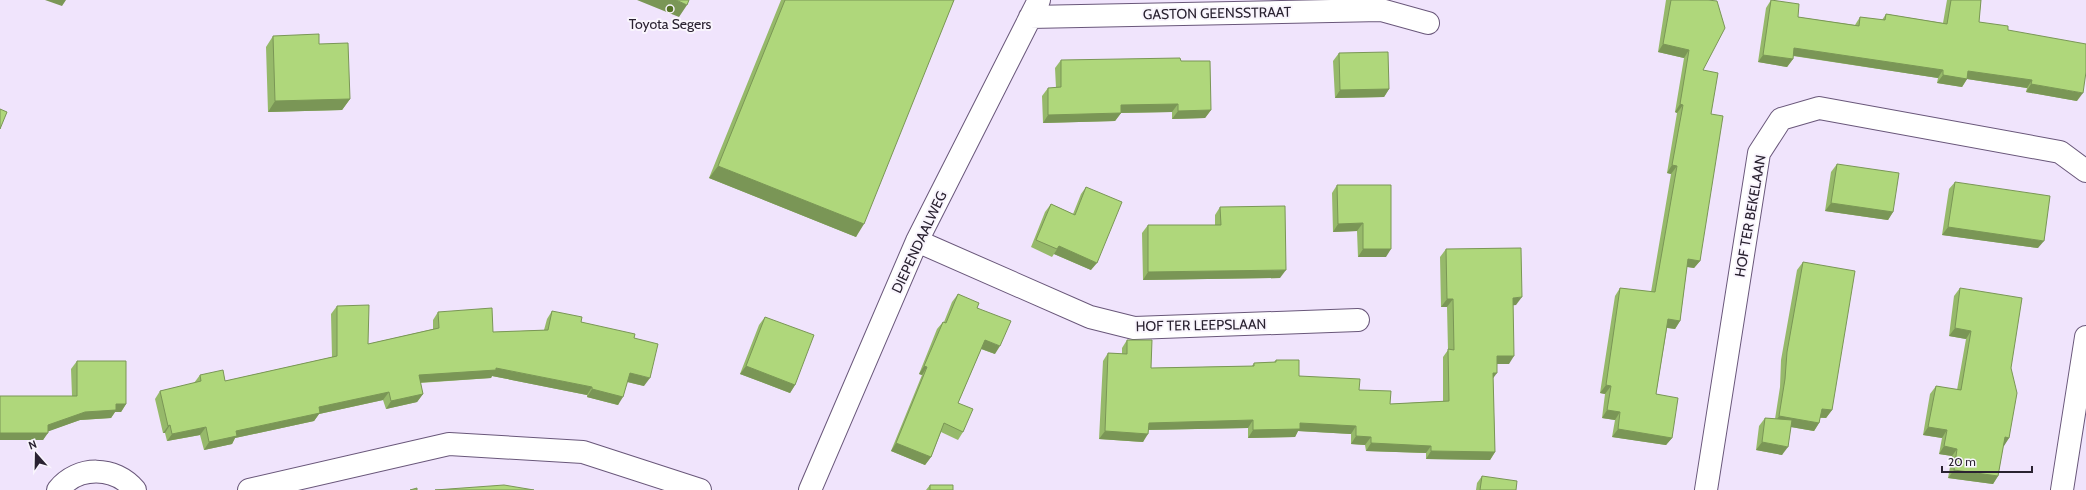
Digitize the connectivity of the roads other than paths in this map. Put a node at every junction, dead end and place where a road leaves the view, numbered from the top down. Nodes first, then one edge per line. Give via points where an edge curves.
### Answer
1 (1034, 9) edge
2 (1428, 23) dead end
3 (2086, 171) edge
4 (917, 240) junction
5 (1358, 320) dead end
6 (2086, 337) edge
7 (58, 490) edge
8 (135, 490) edge
9 (249, 490) edge
10 (700, 490) edge
11 (810, 490) edge
12 (1706, 490) edge
13 (2062, 490) edge

1 - 2 street, GASTON GEENSSTRAAT via 1381,10
1 - 4 street, DIEPENDAALWEG
3 - 12 street, HOF TER BEKELAAN via 2060,152 1819,108 1781,119 1759,153
4 - 5 street, HOF TER LEEPSLAAN via 1090,317 1134,328
4 - 11 street, DIEPENDAALWEG
6 - 13 street
7 - 8 street via 71,478 85,472 101,471 116,475
9 - 10 street via 449,444 583,452

